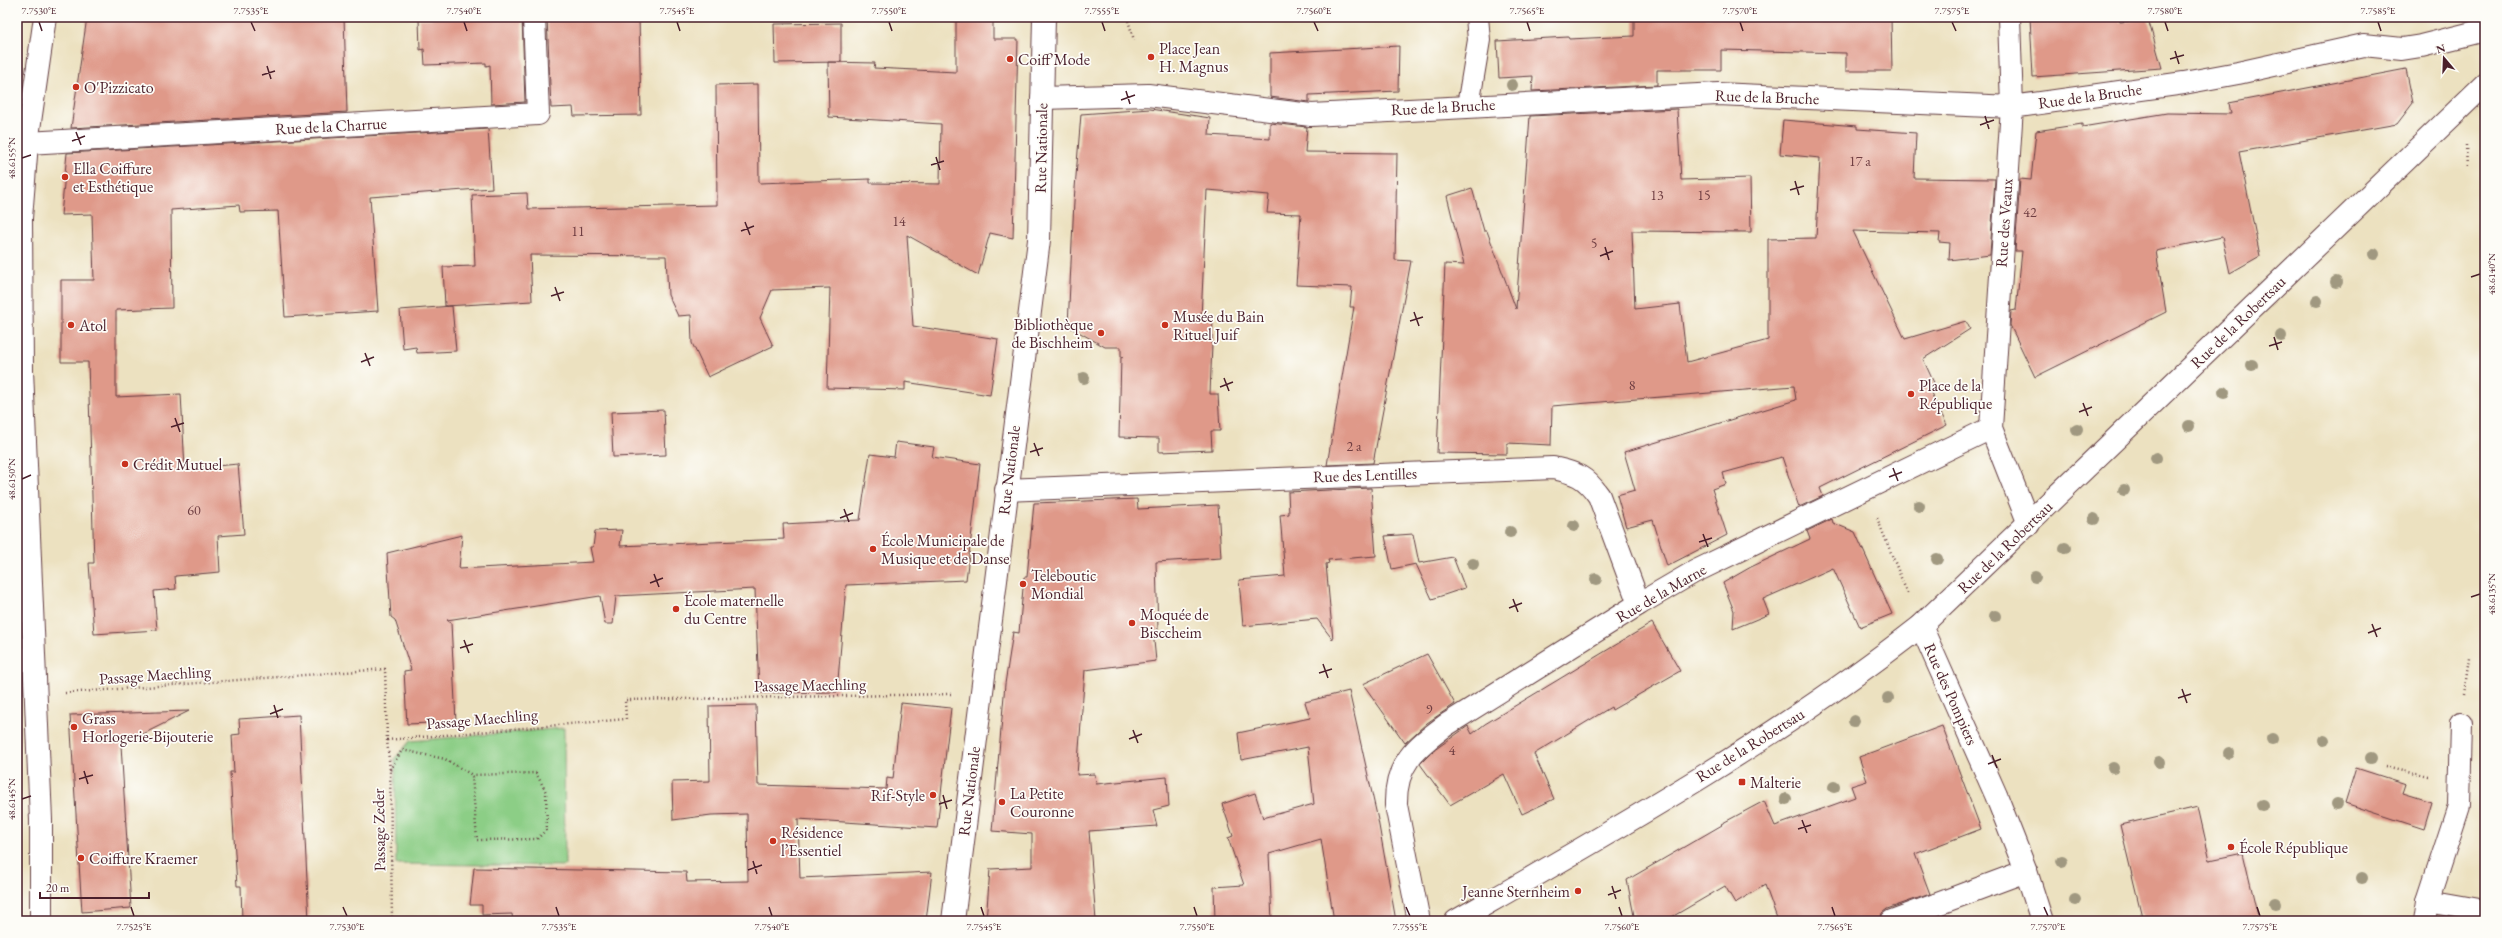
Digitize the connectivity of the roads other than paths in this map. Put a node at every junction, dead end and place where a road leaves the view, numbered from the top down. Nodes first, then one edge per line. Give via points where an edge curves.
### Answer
1 (45, 17) edge
2 (534, 17) edge
3 (1044, 17) edge
4 (1477, 17) edge
5 (2009, 17) edge
6 (2485, 30) edge
7 (2485, 84) edge
8 (1042, 98) junction
9 (1468, 106) junction
10 (2012, 107) junction
11 (27, 143) junction
12 (1991, 428) junction
13 (1006, 490) junction
14 (2029, 524) junction
15 (1639, 604) junction
16 (1921, 626) junction
17 (2461, 723) road end
18 (2026, 871) junction
19 (2427, 911) edge
20 (2485, 911) edge
21 (41, 921) edge
22 (953, 921) edge
23 (1418, 921) edge
24 (1456, 921) edge
25 (1892, 921) edge
26 (2042, 921) edge

1 - 11 street
2 - 11 street, Rue de la Charrue via 538,114
3 - 8 street, Rue Nationale
4 - 9 street via 1479,40
5 - 10 street, Rue des Veaux
6 - 10 street, Rue de la Bruche via 2421,46 2402,49 2364,45 2184,83
7 - 14 street, Rue de la Robertsau
8 - 9 street, Rue de la Bruche via 1148,95 1311,115
8 - 13 street, Rue Nationale via 1039,240
9 - 10 street, Rue de la Bruche via 1718,94
10 - 12 street, Rue des Veaux
11 - 21 street via 21,218 22,370 41,820
12 - 14 street
12 - 15 street, Rue de la Marne via 1694,572
13 - 15 street, Rue des Lentilles via 1553,468 1572,472 1589,481 1598,496
13 - 22 street, Rue Nationale
14 - 16 street, Rue de la Robertsau
15 - 23 street, Rue de la Marne via 1446,725 1410,755 1401,769 1395,788
16 - 18 street, Rue des Pompiers via 1996,795
16 - 24 street, Rue de la Robertsau via 1865,670 1733,756 1602,837
17 - 19 street via 2459,806
18 - 25 street
18 - 26 street, Rue des Pompiers
19 - 20 street

